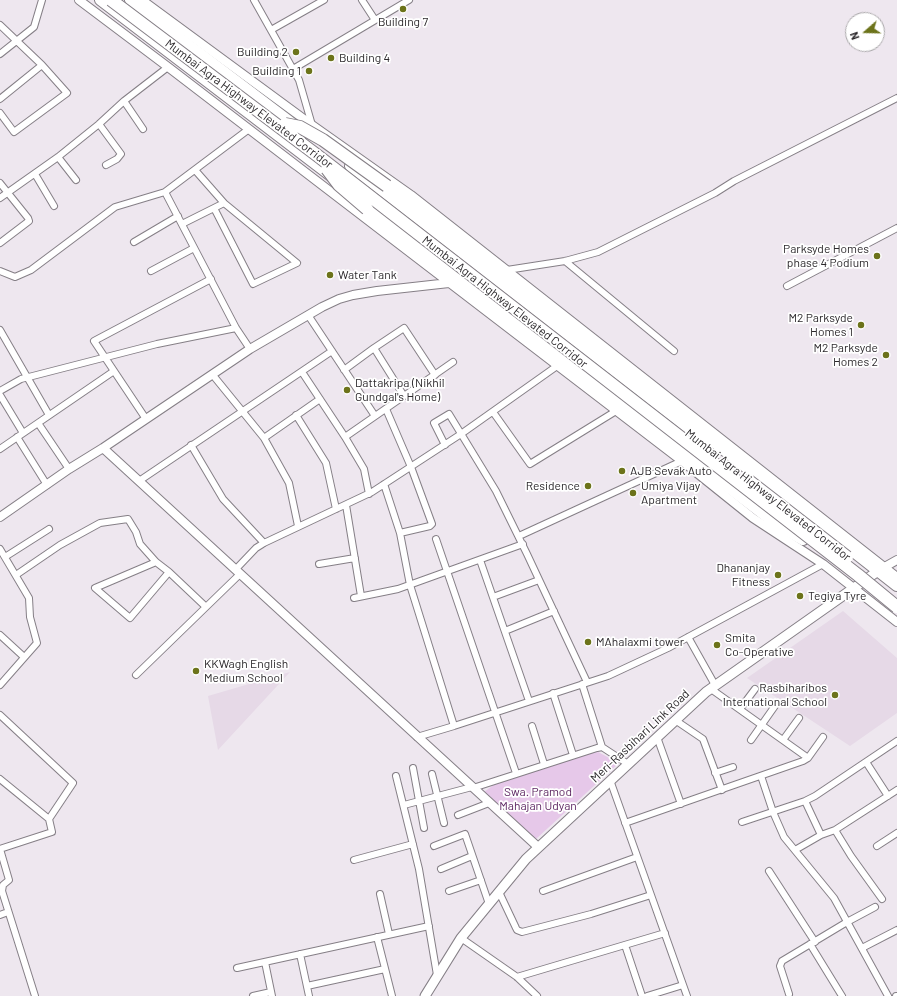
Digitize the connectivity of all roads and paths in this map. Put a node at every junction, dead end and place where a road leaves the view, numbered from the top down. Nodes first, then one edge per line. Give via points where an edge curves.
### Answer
1 (42, 0) edge
2 (79, 0) edge
3 (100, 0) edge
4 (111, 0) edge
5 (123, 0) edge
6 (130, 0) edge
7 (142, 0) edge
8 (254, 0) edge
9 (324, 0) edge
10 (362, 0) edge
11 (409, 0) edge
12 (375, 20) junction
13 (0, 25) edge
14 (271, 30) junction
15 (17, 41) junction
16 (0, 54) edge
17 (42, 65) junction
18 (168, 67) junction
19 (293, 69) junction
20 (897, 98) edge
21 (0, 99) edge
22 (124, 101) junction
23 (0, 114) edge
24 (99, 124) junction
25 (285, 124) junction
26 (312, 125) junction
27 (143, 129) dead end
28 (249, 129) junction
29 (318, 156) junction
30 (58, 157) junction
31 (106, 165) dead end
32 (195, 170) junction
33 (35, 174) junction
34 (76, 180) dead end
35 (0, 183) edge
36 (7, 192) junction
37 (165, 192) junction
38 (0, 198) edge
39 (224, 203) junction
40 (54, 206) dead end
41 (214, 208) junction
42 (178, 216) junction
43 (182, 224) junction
44 (897, 228) edge
45 (134, 242) dead end
46 (0, 243) edge
47 (194, 248) junction
48 (565, 261) junction
49 (507, 270) junction
50 (0, 271) edge
51 (151, 272) dead end
52 (211, 279) junction
53 (449, 283) junction
54 (786, 286) dead end
55 (308, 315) junction
56 (236, 328) junction
57 (0, 330) edge
58 (374, 348) junction
59 (250, 349) junction
60 (332, 351) junction
61 (674, 351) dead end
62 (104, 356) junction
63 (453, 362) dead end
64 (557, 366) junction
65 (344, 370) junction
66 (114, 371) junction
67 (302, 372) junction
68 (212, 374) junction
69 (435, 375) junction
70 (26, 377) junction
71 (0, 391) edge
72 (0, 395) edge
73 (404, 396) junction
74 (320, 399) junction
75 (386, 409) junction
76 (242, 411) junction
77 (616, 411) junction
78 (493, 412) junction
79 (49, 415) junction
80 (296, 415) junction
81 (375, 416) junction
82 (146, 419) junction
83 (38, 423) junction
84 (23, 433) junction
85 (461, 434) junction
86 (18, 437) junction
87 (345, 437) junction
88 (264, 438) junction
89 (445, 445) junction
90 (191, 446) junction
91 (103, 448) junction
92 (0, 449) edge
93 (682, 461) junction
94 (411, 467) junction
95 (69, 469) junction
96 (139, 481) junction
97 (384, 484) junction
98 (47, 485) junction
99 (369, 494) junction
100 (346, 505) junction
101 (336, 509) junction
102 (0, 517) edge
103 (298, 526) junction
104 (49, 529) dead end
105 (400, 533) junction
106 (519, 536) junction
107 (436, 539) dead end
108 (804, 539) junction
109 (264, 543) junction
110 (523, 544) junction
111 (0, 549) edge
112 (5, 557) junction
113 (355, 558) junction
114 (480, 560) junction
115 (897, 560) edge
116 (156, 562) junction
117 (319, 564) dead end
118 (823, 564) junction
119 (879, 570) junction
120 (170, 572) junction
121 (238, 572) junction
122 (447, 572) junction
123 (16, 575) junction
124 (897, 577) edge
125 (539, 580) junction
126 (410, 585) junction
127 (858, 585) junction
128 (897, 585) edge
129 (897, 592) edge
130 (361, 596) junction
131 (493, 597) junction
132 (897, 597) edge
133 (354, 598) dead end
134 (206, 607) junction
135 (897, 607) edge
136 (554, 611) junction
137 (897, 613) edge
138 (897, 622) edge
139 (505, 631) junction
140 (0, 635) edge
141 (688, 637) junction
142 (24, 657) junction
143 (136, 676) dead end
144 (3, 677) edge
145 (585, 683) junction
146 (0, 685) edge
147 (713, 687) junction
148 (755, 689) dead end
149 (553, 693) junction
150 (529, 701) junction
151 (777, 703) dead end
152 (740, 709) junction
153 (495, 712) junction
154 (0, 715) edge
155 (799, 718) dead end
156 (675, 720) junction
157 (761, 725) junction
158 (454, 726) junction
159 (532, 726) dead end
160 (417, 737) junction
161 (658, 737) junction
162 (823, 737) dead end
163 (751, 740) dead end
164 (783, 740) junction
165 (897, 741) edge
166 (602, 747) junction
167 (573, 755) junction
168 (808, 758) junction
169 (866, 762) junction
170 (544, 764) junction
171 (628, 764) junction
172 (412, 768) dead end
173 (733, 768) dead end
174 (516, 773) junction
175 (716, 773) junction
176 (432, 774) dead end
177 (396, 776) dead end
178 (761, 776) junction
179 (0, 779) edge
180 (610, 780) junction
181 (472, 787) junction
182 (722, 790) junction
183 (897, 790) edge
184 (438, 796) junction
185 (888, 796) junction
186 (419, 801) junction
187 (805, 801) junction
188 (489, 803) junction
189 (681, 804) junction
190 (404, 805) junction
191 (773, 812) junction
192 (458, 815) dead end
193 (49, 819) junction
194 (742, 822) dead end
195 (444, 823) dead end
196 (625, 824) junction
197 (424, 828) dead end
198 (835, 830) junction
199 (897, 833) edge
200 (821, 834) junction
201 (413, 844) junction
202 (434, 846) dead end
203 (877, 846) dead end
204 (538, 847) junction
205 (0, 849) edge
206 (795, 850) junction
207 (472, 856) junction
208 (637, 857) junction
209 (354, 860) dead end
210 (441, 869) dead end
211 (769, 871) dead end
212 (481, 880) junction
213 (449, 891) dead end
214 (543, 891) dead end
215 (499, 892) junction
216 (380, 894) dead end
217 (651, 895) junction
218 (882, 899) dead end
219 (489, 904) junction
220 (875, 907) dead end
221 (8, 912) junction
222 (0, 915) edge
223 (847, 922) junction
224 (429, 926) junction
225 (897, 930) edge
226 (665, 933) junction
227 (389, 934) junction
228 (377, 937) junction
229 (461, 938) junction
230 (813, 943) junction
231 (624, 945) junction
232 (862, 948) junction
233 (300, 954) junction
234 (266, 962) junction
235 (238, 968) dead end
236 (385, 970) junction
237 (437, 975) junction
238 (517, 977) junction
239 (683, 985) junction
240 (307, 986) junction
241 (272, 994) edge
242 (789, 994) dead end
243 (35, 996) edge
244 (253, 996) edge
245 (309, 996) edge
246 (392, 996) edge
247 (423, 996) edge
248 (537, 996) edge
249 (642, 996) edge
250 (647, 996) edge
251 (687, 996) edge
252 (842, 996) edge
253 (888, 996) edge

1 - 15 street via 34,27
2 - 18 street
3 - 108 main road
4 - 29 highway, Mumbai Agra Highway Elevated Corridor, bridge
5 - 25 highway, Mumbai Agra Highway Elevated Corridor
6 - 119 main road
7 - 26 street
8 - 14 street
9 - 14 street
10 - 12 street
11 - 12 street
12 - 19 street
13 - 15 street
14 - 19 street
15 - 16 street
15 - 17 street
17 - 21 street
17 - 23 street via 67,93 14,132
18 - 22 street
18 - 28 street
19 - 26 street via 302,88
20 - 48 street via 598,252
22 - 24 street
22 - 27 street
24 - 30 street
24 - 31 street via 121,154
25 - 119 highway, bridge via 300,127 323,140 387,186
25 - 132 highway, Mumbai Agra Highway Elevated Corridor, bridge via 823,537
26 - 49 street via 411,195
28 - 32 street
28 - 53 street
29 - 108 highway, bridge via 339,185 366,209 776,523
29 - 135 highway, Mumbai Agra Highway Elevated Corridor, bridge
30 - 33 street
30 - 34 street
32 - 37 street
32 - 39 street
33 - 36 street
33 - 40 street
35 - 36 street
36 - 38 street
36 - 46 street via 29,221
37 - 42 street
37 - 50 street via 115,207 30,270 15,277
39 - 41 street
39 - 41 street via 297,262 253,284
41 - 43 street
42 - 43 street
42 - 45 street
43 - 47 street
44 - 54 street
47 - 51 street
47 - 52 street
48 - 49 street
48 - 61 street
49 - 119 street
52 - 56 street
52 - 62 street via 94,341
53 - 55 street via 353,295 332,302
53 - 64 street
55 - 59 street
55 - 60 street
56 - 59 street
56 - 62 street
57 - 70 street
58 - 65 street
58 - 69 street via 404,328
58 - 73 street
59 - 68 street
60 - 65 street
60 - 67 street
62 - 66 street
62 - 70 street
63 - 69 street
64 - 77 street
64 - 78 street
65 - 81 street
66 - 79 street
66 - 82 street
67 - 74 street
67 - 76 street
68 - 76 street
68 - 82 street
69 - 73 street
70 - 71 street
70 - 79 street
72 - 84 street
73 - 75 street
74 - 80 street
74 - 87 street
75 - 81 street
75 - 94 street
76 - 88 street
76 - 90 street
77 - 78 street via 530,464
77 - 93 street
78 - 85 street
79 - 83 street
80 - 88 street
80 - 101 street via 326,463
81 - 87 street
82 - 91 street
83 - 84 street
83 - 95 street
84 - 86 street
85 - 89 street
85 - 89 street via 448,414 434,423
85 - 106 street via 496,491
86 - 92 street
86 - 98 street
87 - 99 street via 364,469
88 - 103 street via 289,483
89 - 94 street
90 - 96 street
90 - 109 street via 223,499
91 - 95 street
91 - 96 street
93 - 106 street
93 - 118 street via 753,518
94 - 97 street
94 - 105 street via 432,524
95 - 98 street
96 - 121 street
97 - 99 street
97 - 105 street
98 - 102 street
99 - 100 street
100 - 101 street
100 - 113 street
101 - 103 street
103 - 109 street
104 - 112 street
105 - 126 street
106 - 110 street
107 - 122 street
108 - 127 main road
109 - 121 street via 256,548
110 - 114 street
110 - 125 street
111 - 112 street
112 - 123 street
113 - 117 street
113 - 130 street
114 - 122 street
114 - 131 street
115 - 119 street
116 - 120 street
116 - 120 street via 95,588 130,618
116 - 123 street via 140,544 128,519 100,523 60,545
118 - 127 street
118 - 141 street
119 - 124 street
119 - 127 main road, Meri-Rasbihari Link Road
119 - 128 highway
119 - 129 main road
120 - 134 street
121 - 134 street
121 - 160 street
122 - 126 street
122 - 153 street
123 - 142 street via 30,598 30,617 37,643
125 - 131 street
125 - 136 street
126 - 130 street
126 - 158 street
127 - 137 main road
127 - 138 street
127 - 147 main road, Meri-Rasbihari Link Road
130 - 133 street
131 - 139 street
134 - 143 street
136 - 139 street
136 - 145 street
139 - 150 street
140 - 142 street
141 - 145 street via 608,676
141 - 147 street
142 - 144 street
144 - 146 street
145 - 149 street
145 - 166 street
147 - 152 street
147 - 156 main road, Meri-Rasbihari Link Road
148 - 152 street
149 - 150 street
149 - 167 street
150 - 153 street
151 - 157 street
152 - 157 street
153 - 158 street
153 - 174 street
154 - 193 street via 73,783
155 - 164 street
156 - 161 main road, Meri-Rasbihari Link Road
156 - 175 street via 703,739
157 - 163 street
157 - 164 street
158 - 160 street
159 - 170 street
160 - 181 street
161 - 171 main road, Meri-Rasbihari Link Road
161 - 189 street
162 - 168 street
164 - 168 street
165 - 169 street
166 - 167 street
166 - 171 street
167 - 170 street
168 - 178 street
169 - 185 street
169 - 187 street
170 - 174 street
171 - 180 main road, Meri-Rasbihari Link Road
172 - 186 street
173 - 175 street
174 - 181 street
175 - 182 street
176 - 184 street
177 - 190 street
178 - 182 street
178 - 191 street
179 - 193 street
180 - 196 street
180 - 204 main road, Meri-Rasbihari Link Road
181 - 184 street
181 - 188 street
182 - 189 street
183 - 185 street
184 - 186 street
184 - 195 street
185 - 198 street
186 - 190 street
186 - 197 street
187 - 191 street
187 - 200 street
188 - 192 street
188 - 204 street
189 - 196 street
190 - 201 street
191 - 194 street
191 - 206 street via 784,836
193 - 205 street via 52,832
196 - 208 street
198 - 200 street
198 - 218 street
199 - 203 street
200 - 206 street
201 - 209 street
201 - 224 street
202 - 207 street via 465,834
204 - 215 main road, Meri-Rasbihari Link Road
205 - 221 street via 9,880 2,891
206 - 223 street via 834,898
207 - 210 street
207 - 212 street
208 - 214 street
208 - 217 street
211 - 230 street
212 - 213 street
212 - 219 street
215 - 217 street via 516,928 522,932
215 - 219 main road, Meri-Rasbihari Link Road
216 - 227 street
217 - 226 street
219 - 229 main road, Meri-Rasbihari Link Road
220 - 223 street
221 - 222 street
221 - 243 street
223 - 230 street
223 - 232 street
224 - 227 street
224 - 237 street
225 - 232 street
226 - 231 street
226 - 239 street
227 - 228 street
228 - 233 street
228 - 236 street
229 - 237 main road, Meri-Rasbihari Link Road
229 - 238 street
230 - 242 street via 781,963
230 - 252 street
231 - 238 street
231 - 249 street
232 - 253 street
233 - 234 street
233 - 240 street
234 - 235 street
234 - 241 street
236 - 240 street
236 - 246 street
237 - 247 main road, Meri-Rasbihari Link Road
238 - 248 street
239 - 250 street
239 - 251 street
240 - 245 street
241 - 244 street

